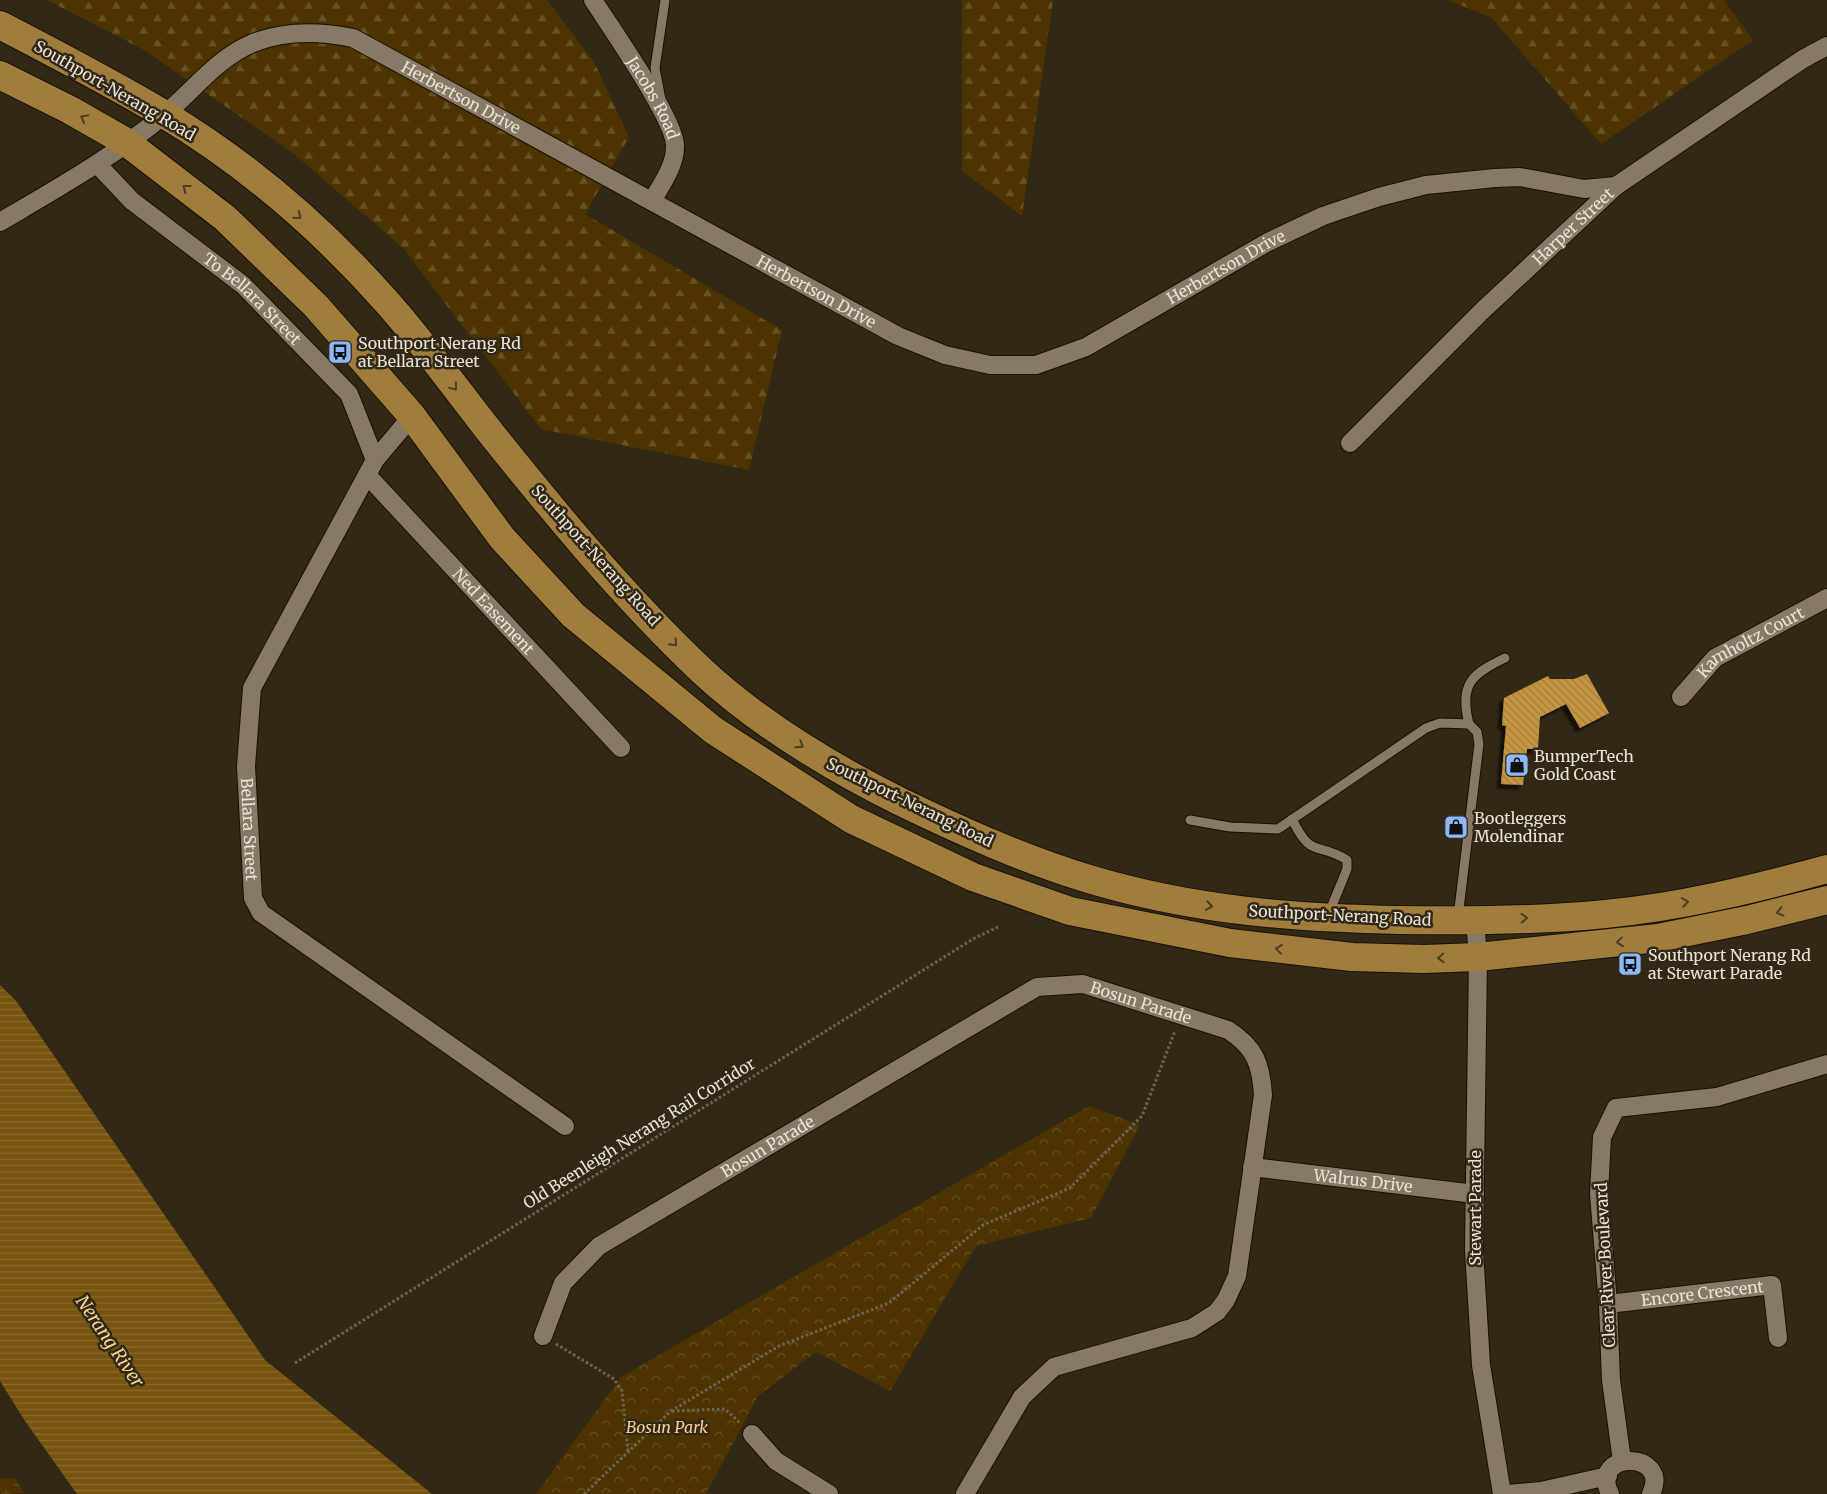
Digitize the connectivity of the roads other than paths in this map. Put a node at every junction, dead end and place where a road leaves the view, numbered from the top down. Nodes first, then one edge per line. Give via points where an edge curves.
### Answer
1 (593, 0) edge
2 (665, 0) edge
3 (0, 26) edge
4 (1827, 46) edge
5 (0, 75) edge
6 (658, 104) junction
7 (164, 115) junction
8 (126, 142) junction
9 (97, 164) junction
10 (1616, 186) junction
11 (652, 201) junction
12 (0, 222) edge
13 (412, 416) junction
14 (1350, 443) dead end
15 (371, 467) junction
16 (1827, 598) edge
17 (1505, 658) dead end
18 (1681, 697) dead end
19 (1469, 724) junction
20 (621, 748) dead end
21 (1292, 819) junction
22 (1190, 820) dead end
23 (1827, 869) edge
24 (1827, 900) edge
25 (1327, 918) junction
26 (1467, 920) junction
27 (1478, 957) junction
28 (1827, 1064) edge
29 (566, 1126) dead end
30 (1252, 1167) junction
31 (1475, 1194) junction
32 (1608, 1304) junction
33 (543, 1336) road end
34 (1778, 1338) dead end
35 (752, 1434) road end
36 (1622, 1461) junction
37 (1608, 1476) junction
38 (829, 1494) edge
39 (965, 1494) edge
40 (1502, 1494) edge
41 (1508, 1494) edge
42 (1610, 1494) edge
43 (1651, 1494) edge

1 - 6 street, Jacobs Road
2 - 6 lane via 655,68 662,96
3 - 7 main road, Southport-Nerang Road
4 - 10 street, Harper Street
8 -> 5 main road
6 - 11 street, Jacobs Road via 673,134 675,146 673,159
7 - 8 street, Herbertson Drive
7 - 11 street, Herbertson Drive via 223,60 252,44 297,32 327,33 353,38
7 -> 25 main road, Southport-Nerang Road via 262,183 324,238 386,300 588,551 705,673 736,700 791,738 844,773 950,826 1019,855 1161,897 1265,914
8 - 9 street, Herbertson Drive
13 -> 8 main road via 316,306 225,218
9 - 12 street, Herbertson Drive
9 - 15 street, To Bellara Street via 132,201 243,285 349,394
10 - 11 street, Herbertson Drive via 1584,189 1520,177 1426,186 1379,197 1323,216 1268,242 1086,347 1036,365 990,365 945,355 898,336
10 - 14 street, Harper Street
13 - 15 street, Bellara Street
27 -> 13 main road via 1352,957 1282,950 1070,911 973,877 851,819 713,730 573,615 502,538
15 - 20 street, Ned Easement
15 - 29 street, Bellara Street via 252,688 246,766 253,898 261,913
16 - 18 street, Kamholtz Court via 1715,658
17 - 19 lane via 1486,667 1470,681 1464,704
19 - 21 lane via 1440,723 1426,728
19 - 26 lane via 1477,732 1479,744
21 - 22 lane via 1278,829 1270,830
21 - 25 lane via 1301,836 1314,849 1346,860 1347,869
26 -> 23 main road, Southport-Nerang Road via 1623,912 1737,892
24 -> 27 main road via 1658,938
25 - 26 main road, Southport-Nerang Road
26 - 27 street, Stewart Parade
27 - 31 street, Stewart Parade
28 - 32 street, Clear River Boulevard via 1717,1097 1616,1108 1602,1137 1599,1194
30 - 31 street, Walrus Drive
30 - 33 street, Bosun Parade via 1263,1095 1262,1080 1250,1047 1242,1039 1228,1030 1083,984 1037,987 599,1246 563,1283
30 - 39 street, Bosun Parade via 1236,1276 1217,1312 1192,1328 1054,1368 1022,1397
31 - 40 street, Stewart Parade via 1474,1250 1481,1365
32 - 34 street, Encore Crescent via 1772,1285
32 - 36 street, Clear River Boulevard via 1611,1380
35 - 38 street via 776,1461
36 - 37 street via 1611,1469
36 - 43 street via 1637,1461 1650,1469 1654,1483
37 - 41 street via 1541,1491
37 - 42 street

